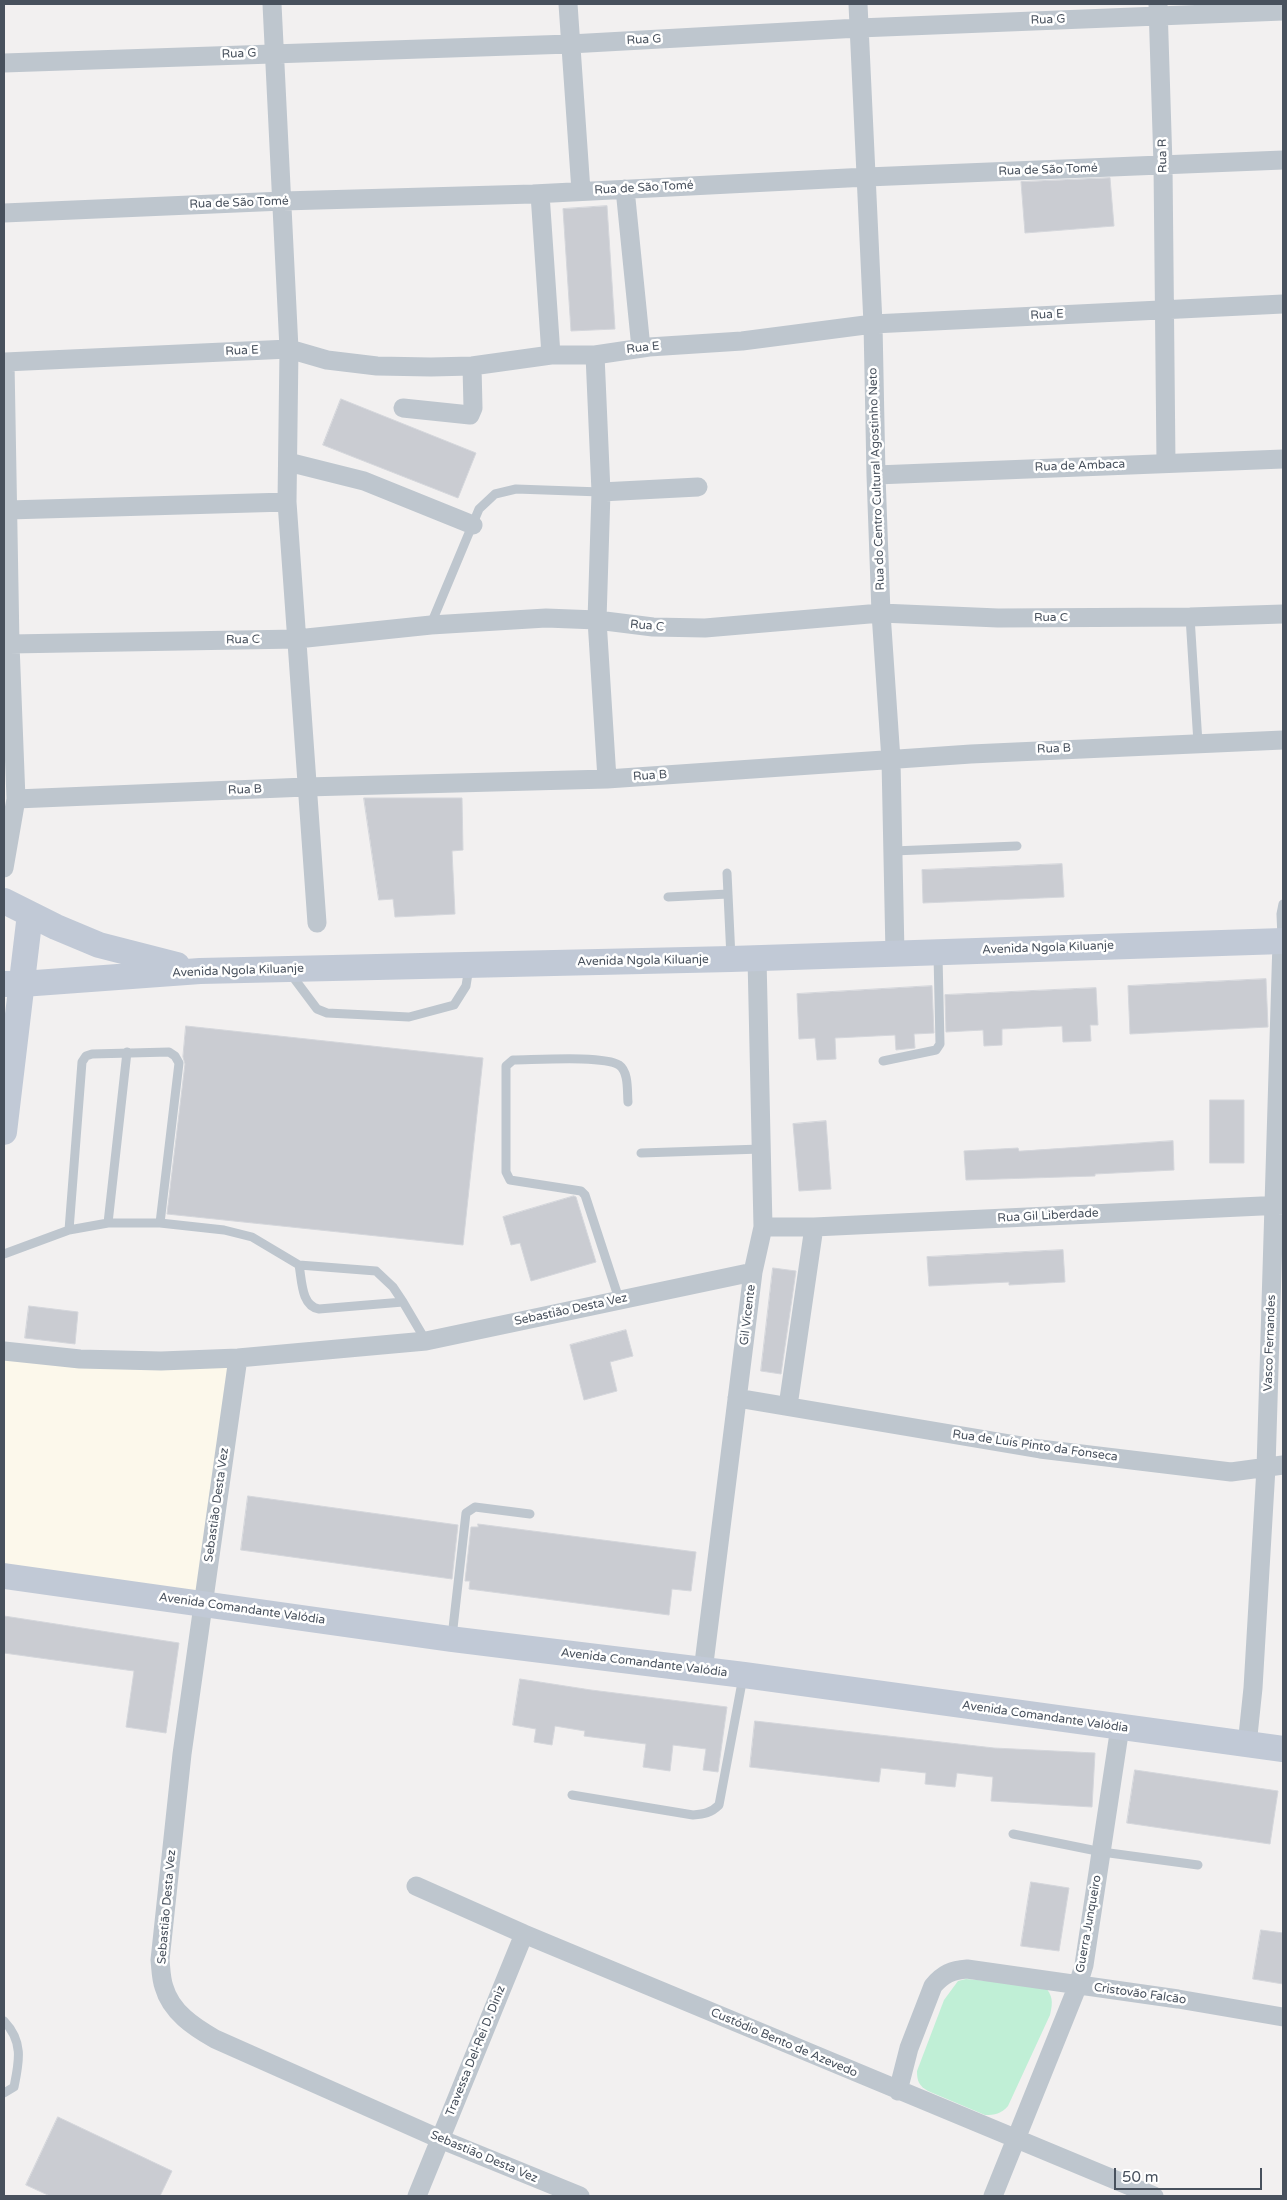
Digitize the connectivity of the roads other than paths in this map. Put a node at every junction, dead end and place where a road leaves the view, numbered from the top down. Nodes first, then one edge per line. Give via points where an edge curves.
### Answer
1 (272, 4) edge
2 (568, 4) edge
3 (858, 4) edge
4 (1158, 10) edge
5 (1283, 11) edge
6 (858, 28) junction
7 (570, 44) junction
8 (275, 52) junction
9 (4, 63) edge
10 (1283, 160) edge
11 (1164, 165) junction
12 (867, 177) junction
13 (625, 188) junction
14 (581, 191) junction
15 (540, 194) junction
16 (282, 201) junction
17 (4, 213) edge
18 (1283, 304) edge
19 (1164, 309) junction
20 (873, 324) junction
21 (641, 348) junction
22 (289, 349) junction
23 (551, 355) junction
24 (595, 355) junction
25 (472, 366) junction
26 (402, 408) dead end
27 (1283, 459) edge
28 (288, 462) junction
29 (1166, 463) junction
30 (876, 475) junction
31 (698, 487) dead end
32 (601, 492) junction
33 (287, 502) junction
34 (8, 510) junction
35 (473, 525) junction
36 (881, 613) junction
37 (1283, 614) edge
38 (1190, 617) junction
39 (597, 620) junction
40 (431, 625) junction
41 (296, 639) junction
42 (10, 644) junction
43 (1283, 740) edge
44 (1198, 743) junction
45 (892, 760) junction
46 (607, 779) junction
47 (306, 787) junction
48 (16, 799) junction
49 (1017, 846) dead end
50 (893, 851) junction
51 (4, 868) edge
52 (727, 873) dead end
53 (728, 894) junction
54 (668, 897) dead end
55 (4, 901) edge
56 (1283, 904) edge
57 (30, 914) junction
58 (317, 923) dead end
59 (1283, 941) edge
60 (938, 952) junction
61 (894, 954) junction
62 (757, 958) junction
63 (731, 959) junction
64 (470, 964) junction
65 (286, 968) junction
66 (200, 971) junction
67 (13, 984) edge
68 (127, 1052) junction
69 (883, 1061) dead end
70 (7, 1068) edge
71 (628, 1102) dead end
72 (4, 1132) edge
73 (761, 1149) junction
74 (641, 1153) dead end
75 (1279, 1205) edge
76 (108, 1223) junction
77 (160, 1223) junction
78 (763, 1227) junction
79 (814, 1227) junction
80 (69, 1230) junction
81 (4, 1254) edge
82 (299, 1265) junction
83 (753, 1272) junction
84 (619, 1299) junction
85 (403, 1302) junction
86 (426, 1341) junction
87 (4, 1351) edge
88 (238, 1358) junction
89 (737, 1398) junction
90 (788, 1406) junction
91 (1274, 1467) edge
92 (530, 1514) dead end
93 (4, 1576) edge
94 (202, 1603) junction
95 (451, 1639) junction
96 (703, 1671) junction
97 (744, 1675) junction
98 (1120, 1727) junction
99 (1247, 1745) junction
100 (1283, 1749) edge
101 (572, 1795) dead end
102 (1014, 1834) dead end
103 (1102, 1852) junction
104 (1198, 1865) dead end
105 (416, 1886) dead end
106 (524, 1934) junction
107 (1078, 1985) junction
108 (1283, 2017) edge
109 (4, 2021) edge
110 (898, 2091) junction
111 (4, 2094) edge
112 (440, 2139) junction
113 (1018, 2139) junction
114 (417, 2196) edge
115 (580, 2196) edge
116 (994, 2196) edge
117 (1154, 2196) edge

1 - 8 street
2 - 7 street
3 - 6 street, Rua do Centro Cultural Agostinho Neto
4 - 5 street, Rua G
4 - 6 street, Rua G
4 - 11 street, Rua R
6 - 7 street, Rua G
6 - 12 street, Rua do Centro Cultural Agostinho Neto
7 - 8 street, Rua G
7 - 14 street
8 - 9 street, Rua G
8 - 16 street
10 - 11 street, Rua de São Tomé
11 - 12 street, Rua de São Tomé
11 - 19 street, Rua R
12 - 13 street, Rua de São Tomé
12 - 20 street, Rua do Centro Cultural Agostinho Neto
13 - 14 street, Rua de São Tomé
13 - 21 street
14 - 15 street, Rua de São Tomé
15 - 16 street, Rua de São Tomé
15 - 23 street
16 - 17 street, Rua de São Tomé
16 - 22 street
18 - 19 street, Rua E
19 - 20 street, Rua E
19 - 29 street, Rua R
20 - 21 street, Rua E via 742,341
20 - 30 street, Rua do Centro Cultural Agostinho Neto
21 - 24 street, Rua E
22 - 25 street, Rua E via 327,360 376,366
22 - 28 street
22 - 34 street, Rua E via 5,362
23 - 24 street, Rua E
23 - 25 street, Rua E
24 - 32 street
25 - 26 street via 473,408 470,415
27 - 29 street, Rua de Ambaca
28 - 33 street
28 - 35 street via 364,481
29 - 30 street, Rua de Ambaca
30 - 36 street, Rua do Centro Cultural Agostinho Neto
31 - 32 street
32 - 35 lane via 516,489 495,494 479,509
32 - 39 street
33 - 34 street
33 - 41 street
34 - 42 street
35 - 40 lane
36 - 38 street, Rua C via 998,618
36 - 39 street, Rua C via 705,628 653,628
36 - 45 street, Rua do Centro Cultural Agostinho Neto
37 - 38 street, Rua C
38 - 44 lane
39 - 40 street, Rua C via 546,618
39 - 46 street
40 - 41 street, Rua C
41 - 42 street, Rua C
41 - 47 street
42 - 48 street
43 - 44 street, Rua B
44 - 45 street, Rua B
45 - 46 street, Rua B
45 - 50 street, Rua do Centro Cultural Agostinho Neto
46 - 47 street, Rua B
47 - 48 street, Rua B
47 - 58 street
48 - 51 street
49 - 50 lane
50 - 61 street, Rua do Centro Cultural Agostinho Neto
52 - 53 lane
53 - 54 lane
53 - 63 lane
55 - 57 main road
56 - 59 lane
57 - 66 main road via 99,945
57 - 67 main road
59 - 60 main road, Avenida Ngola Kiluanje
59 - 75 street, Vasco Fernandes
60 - 61 main road, Avenida Ngola Kiluanje
60 - 69 lane via 940,1044 936,1050
61 - 62 main road, Avenida Ngola Kiluanje
62 - 63 main road, Avenida Ngola Kiluanje
62 - 73 street, Gil Vicente
63 - 64 main road, Avenida Ngola Kiluanje
64 - 65 main road, Avenida Ngola Kiluanje
64 - 65 lane via 466,986 454,1005 409,1017 327,1013 317,1009
65 - 66 main road, Avenida Ngola Kiluanje
66 - 67 main road, Avenida Ngola Kiluanje
67 - 70 main road
68 - 76 lane
68 - 77 lane via 169,1052 179,1064
68 - 80 lane via 92,1054 82,1062
70 - 72 main road
71 - 84 lane via 625,1075 619,1065 610,1062 513,1060 506,1066 506,1172 510,1180 581,1190 586,1195
73 - 74 lane
73 - 78 street, Gil Vicente
75 - 79 street, Rua Gil Liberdade
75 - 91 street, Vasco Fernandes
76 - 77 lane
76 - 80 lane
77 - 82 lane via 224,1230 252,1237
78 - 79 street, Rua Gil Liberdade
78 - 83 street, Gil Vicente
79 - 90 street
80 - 81 lane
82 - 85 lane via 376,1271
82 - 85 lane via 304,1294 312,1308
83 - 84 street, Sebastião Desta Vez
83 - 89 street, Gil Vicente
84 - 86 street, Sebastião Desta Vez
85 - 86 lane
86 - 88 street, Sebastião Desta Vez
87 - 88 street, Sebastião Desta Vez via 80,1359 161,1361
88 - 94 street, Sebastião Desta Vez
89 - 90 street, Rua de Luís Pinto da Fonseca
89 - 96 street, Gil Vicente
90 - 91 street, Rua de Luís Pinto da Fonseca via 1040,1449 1231,1472
91 - 99 street, Vasco Fernandes
92 - 95 lane via 475,1507 466,1513
93 - 94 main road, Avenida Comandante Valódia
94 - 95 main road, Avenida Comandante Valódia
94 - 112 street, Sebastião Desta Vez via 160,1960 164,1988 176,2010 193,2026 215,2039
95 - 96 main road, Avenida Comandante Valódia
96 - 97 main road, Avenida Comandante Valódia
97 - 98 main road, Avenida Comandante Valódia
97 - 101 lane via 719,1805 714,1810 693,1815
98 - 99 main road, Avenida Comandante Valódia
98 - 103 street, Guerra Junqueiro
99 - 100 main road, Avenida Comandante Valódia
102 - 103 lane
103 - 104 lane
103 - 107 street, Guerra Junqueiro via 1084,1966
105 - 106 street, Custódio Bento de Azevedo
106 - 110 street, Custódio Bento de Azevedo
106 - 112 street, Travessa Del-Rei D. Diniz
107 - 108 street, Cristovão Falcão
107 - 110 street, Cristovão Falcão via 967,1968 949,1972 933,1986 926,2000
107 - 113 street, Guerra Junqueiro
109 - 111 lane via 16,2037 20,2059 14,2087
110 - 113 street, Custódio Bento de Azevedo
112 - 114 street, Travessa Del-Rei D. Diniz
112 - 115 street, Sebastião Desta Vez
113 - 116 street, Guerra Junqueiro
113 - 117 street, Custódio Bento de Azevedo

